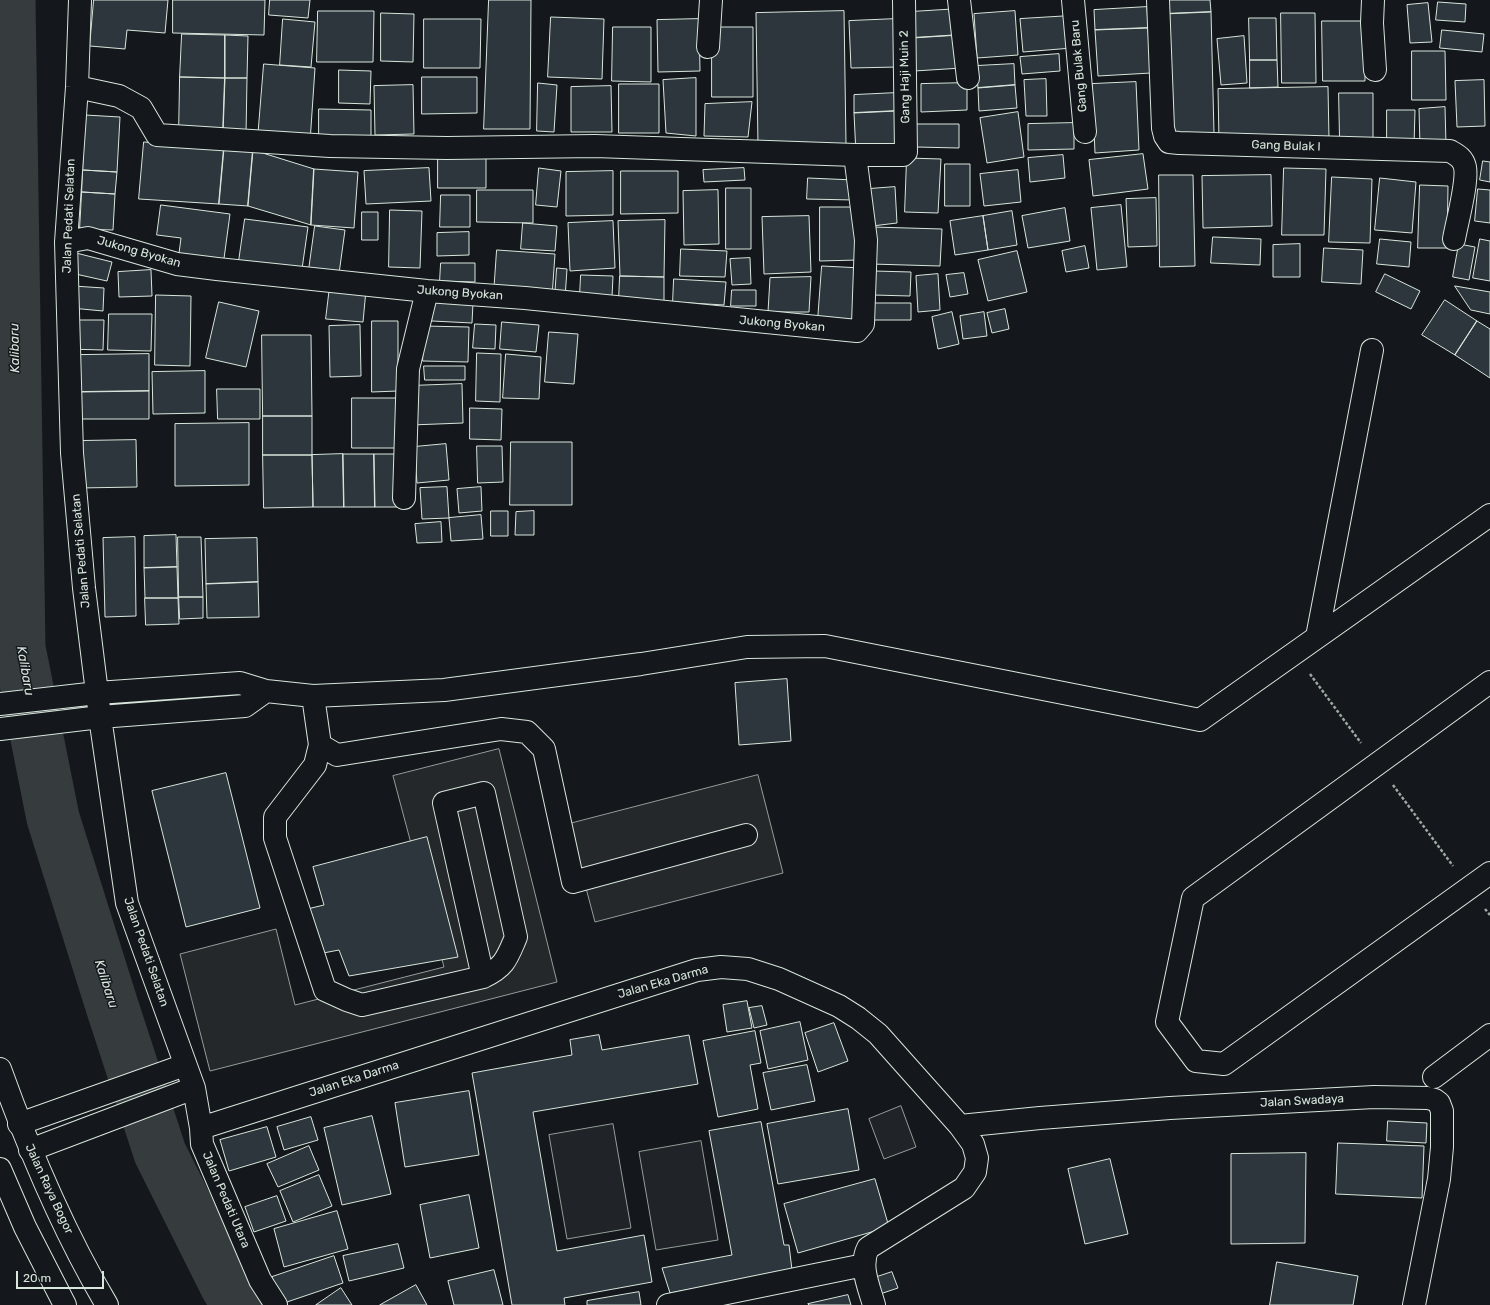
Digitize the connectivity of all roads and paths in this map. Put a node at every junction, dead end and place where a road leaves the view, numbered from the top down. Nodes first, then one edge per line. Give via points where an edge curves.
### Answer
1 (80, 0) edge
2 (711, 0) edge
3 (904, 0) edge
4 (959, 0) edge
5 (1073, 0) edge
6 (1158, 0) edge
7 (1373, 0) edge
8 (708, 47) dead end
9 (1375, 70) dead end
10 (968, 78) dead end
11 (77, 87) junction
12 (1084, 132) dead end
13 (855, 155) junction
14 (1454, 239) dead end
15 (66, 242) junction
16 (426, 291) junction
17 (1372, 350) dead end
18 (404, 498) dead end
19 (1490, 515) edge
20 (1317, 637) junction
21 (1490, 682) edge
22 (266, 691) junction
23 (97, 693) junction
24 (313, 696) junction
25 (0, 704) edge
26 (100, 717) junction
27 (0, 729) edge
28 (320, 745) junction
29 (746, 835) dead end
30 (1490, 873) edge
31 (483, 977) junction
32 (1490, 1035) edge
33 (185, 1065) junction
34 (0, 1069) edge
35 (1434, 1077) dead end
36 (194, 1088) junction
37 (19, 1124) junction
38 (960, 1126) junction
39 (201, 1128) junction
40 (30, 1150) junction
41 (0, 1168) edge
42 (864, 1265) junction
43 (65, 1305) edge
44 (107, 1305) edge
45 (276, 1305) edge
46 (668, 1305) edge
47 (874, 1305) edge
48 (1414, 1305) edge

1 - 11 main road, Jalan Pedati Selatan
2 - 8 main road
3 - 13 main road, Gang Haji Muin 2 via 906,152 903,155
4 - 10 main road
5 - 12 main road, Gang Bulak Baru
6 - 14 main road, Gang Bulak I via 1163,128 1169,142 1450,151 1460,156 1465,180
7 - 9 main road
11 - 13 main road via 119,96 142,108 157,135 330,146 595,146
11 - 15 main road, Jalan Pedati Selatan
13 - 16 main road, Jukong Byokan via 866,240 863,324 857,331 525,298
15 - 16 main road, Jukong Byokan via 88,238 177,264
15 - 23 main road, Jalan Pedati Selatan via 72,453 84,588
16 - 18 main road via 408,369
17 - 20 main road
19 - 20 main road
20 - 24 main road via 1200,720 825,646 747,647 444,690
21 - 30 main road via 1193,898 1167,1022 1196,1061 1224,1064
22 - 23 main road via 240,683
22 - 24 main road
22 - 26 main road via 245,706
23 - 25 main road
23 - 26 main road, Jalan Pedati Selatan
24 - 28 main road
26 - 27 main road
26 - 33 main road, Jalan Pedati Selatan via 127,903
28 - 29 main road via 337,755 501,729 527,732 544,749 573,882
28 - 31 main road via 315,765 275,817 275,838 325,990 362,1005
31 - 31 main road via 444,803 484,792 516,937 500,967
32 - 35 main road
33 - 36 main road, Jalan Pedati Selatan
33 - 37 main road
34 - 37 main road, Jalan Raya Bogor
36 - 39 main road, Jalan Pedati Utara
36 - 40 main road
37 - 40 main road, Jalan Raya Bogor
38 - 39 main road, Jalan Eka Darma via 878,1034 858,1018 839,1006 779,979 748,969 722,967 697,970
38 - 42 main road, Jalan Eka Darma via 973,1144 977,1158 975,1172 964,1188 868,1248 864,1256
38 - 48 main road, Jalan Swadaya via 1040,1118 1374,1097 1435,1100 1442,1111 1439,1179
39 - 45 main road, Jalan Pedati Utara via 202,1144 260,1280
40 - 44 main road, Jalan Raya Bogor via 62,1220
41 - 43 main road
42 - 46 main road
42 - 47 main road

